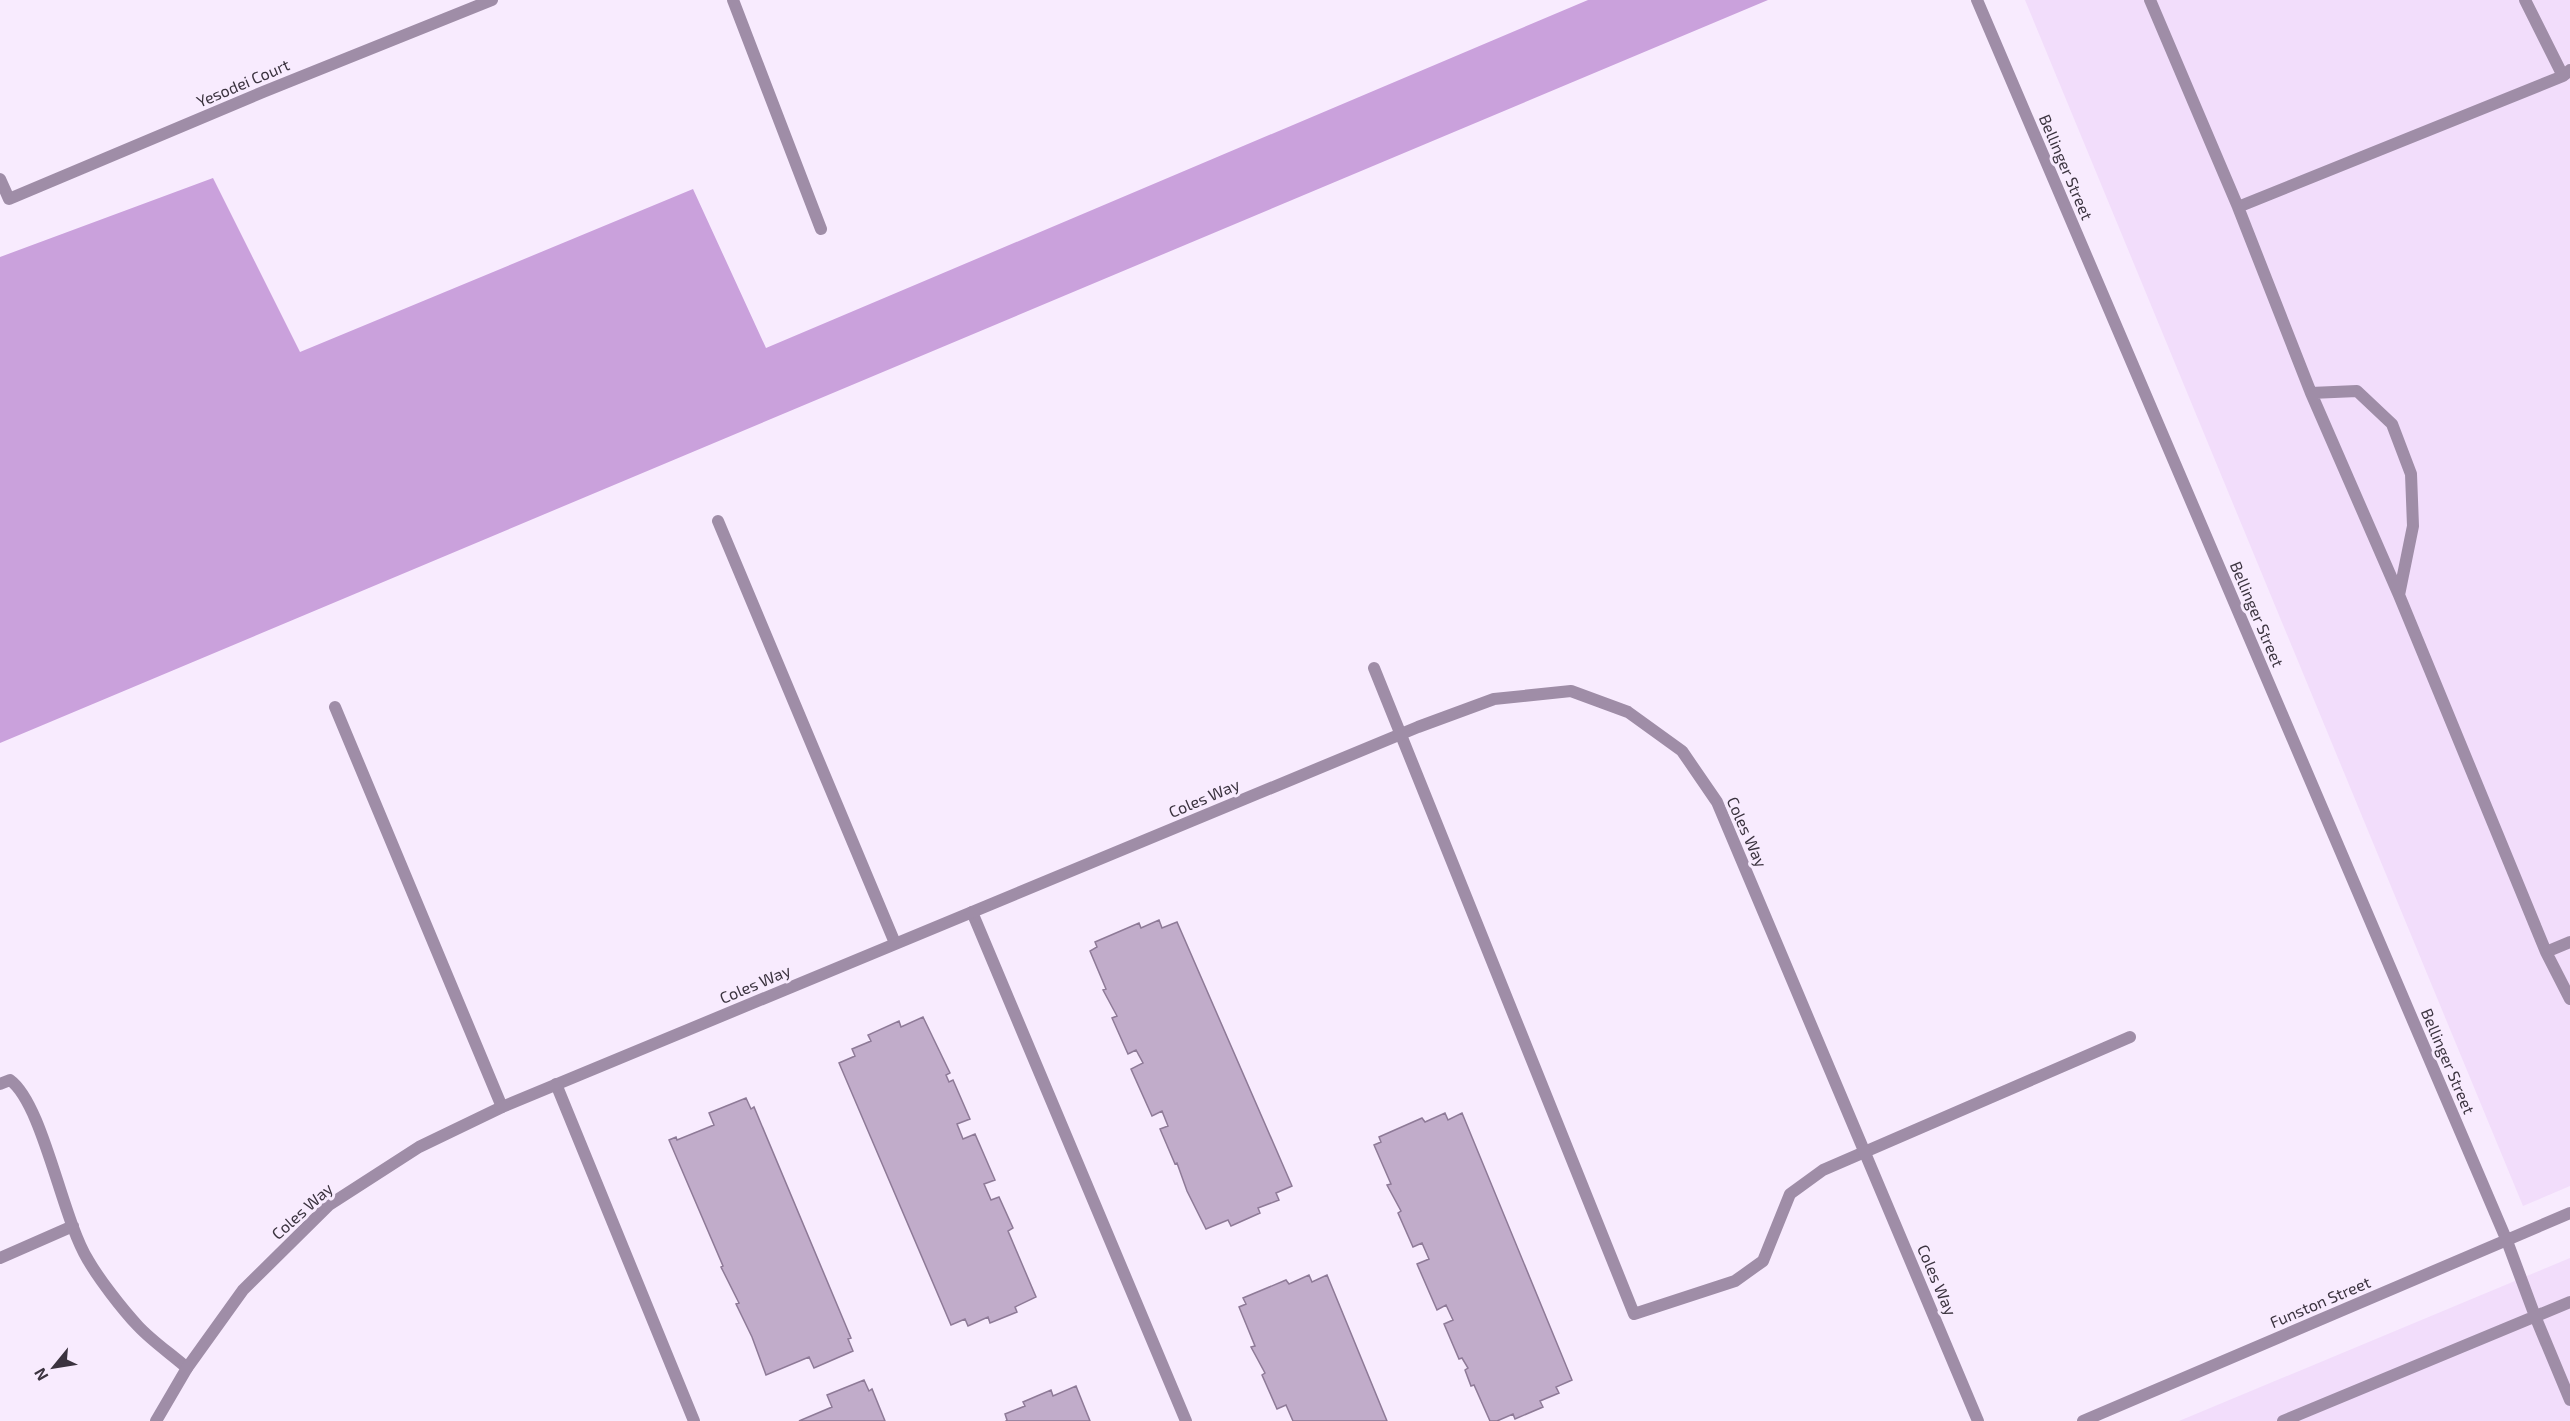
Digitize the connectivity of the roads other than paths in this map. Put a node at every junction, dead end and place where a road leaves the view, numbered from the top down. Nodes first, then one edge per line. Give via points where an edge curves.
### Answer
1 (492, 0) edge
2 (733, 0) edge
3 (1977, 0) edge
4 (2150, 0) edge
5 (2525, 0) edge
6 (2566, 73) edge
7 (0, 179) edge
8 (2238, 207) junction
9 (821, 229) dead end
10 (2311, 393) junction
11 (718, 521) dead end
12 (2399, 596) junction
13 (1374, 668) dead end
14 (335, 707) dead end
15 (1402, 734) junction
16 (972, 912) junction
17 (2570, 942) edge
18 (895, 943) junction
19 (2546, 952) junction
20 (2570, 999) edge
21 (2130, 1037) dead end
22 (0, 1083) edge
23 (556, 1084) junction
24 (502, 1107) junction
25 (1865, 1152) junction
26 (2570, 1213) edge
27 (73, 1226) junction
28 (2506, 1241) junction
29 (0, 1258) edge
30 (2570, 1302) edge
31 (2535, 1316) junction
32 (187, 1368) junction
33 (2570, 1400) edge
34 (156, 1421) edge
35 (694, 1421) edge
36 (1186, 1421) edge
37 (1978, 1421) edge
38 (2084, 1421) edge
39 (2283, 1421) edge

1 - 7 street, Yesodei Court via 9,199
2 - 9 street
3 - 28 street, Bellinger Street
4 - 8 street
5 - 6 street
6 - 8 street
8 - 10 street
10 - 12 street
10 - 12 street via 2357,391 2392,424 2411,474 2413,526
11 - 18 street
12 - 19 street
13 - 15 street
14 - 24 street
15 - 16 street, Coles Way
15 - 25 street, Coles Way via 1494,699 1570,691 1628,712 1682,751 1717,802
15 - 25 street via 1634,1314 1735,1281 1763,1261 1790,1194 1823,1170
16 - 18 street, Coles Way
16 - 36 street
17 - 19 street
18 - 23 street, Coles Way
19 - 20 street
21 - 25 street
22 - 27 street via 10,1080 24,1095
23 - 24 street, Coles Way
23 - 35 street
24 - 32 street, Coles Way via 418,1147 328,1205 243,1290
25 - 37 street, Coles Way
26 - 28 street, Funston Street
27 - 29 street
27 - 32 street via 87,1259 138,1326
28 - 31 street, Bellinger Street
28 - 38 street, Funston Street
30 - 31 street
31 - 33 street, Bellinger Street
31 - 39 street
32 - 34 street, Coles Way

